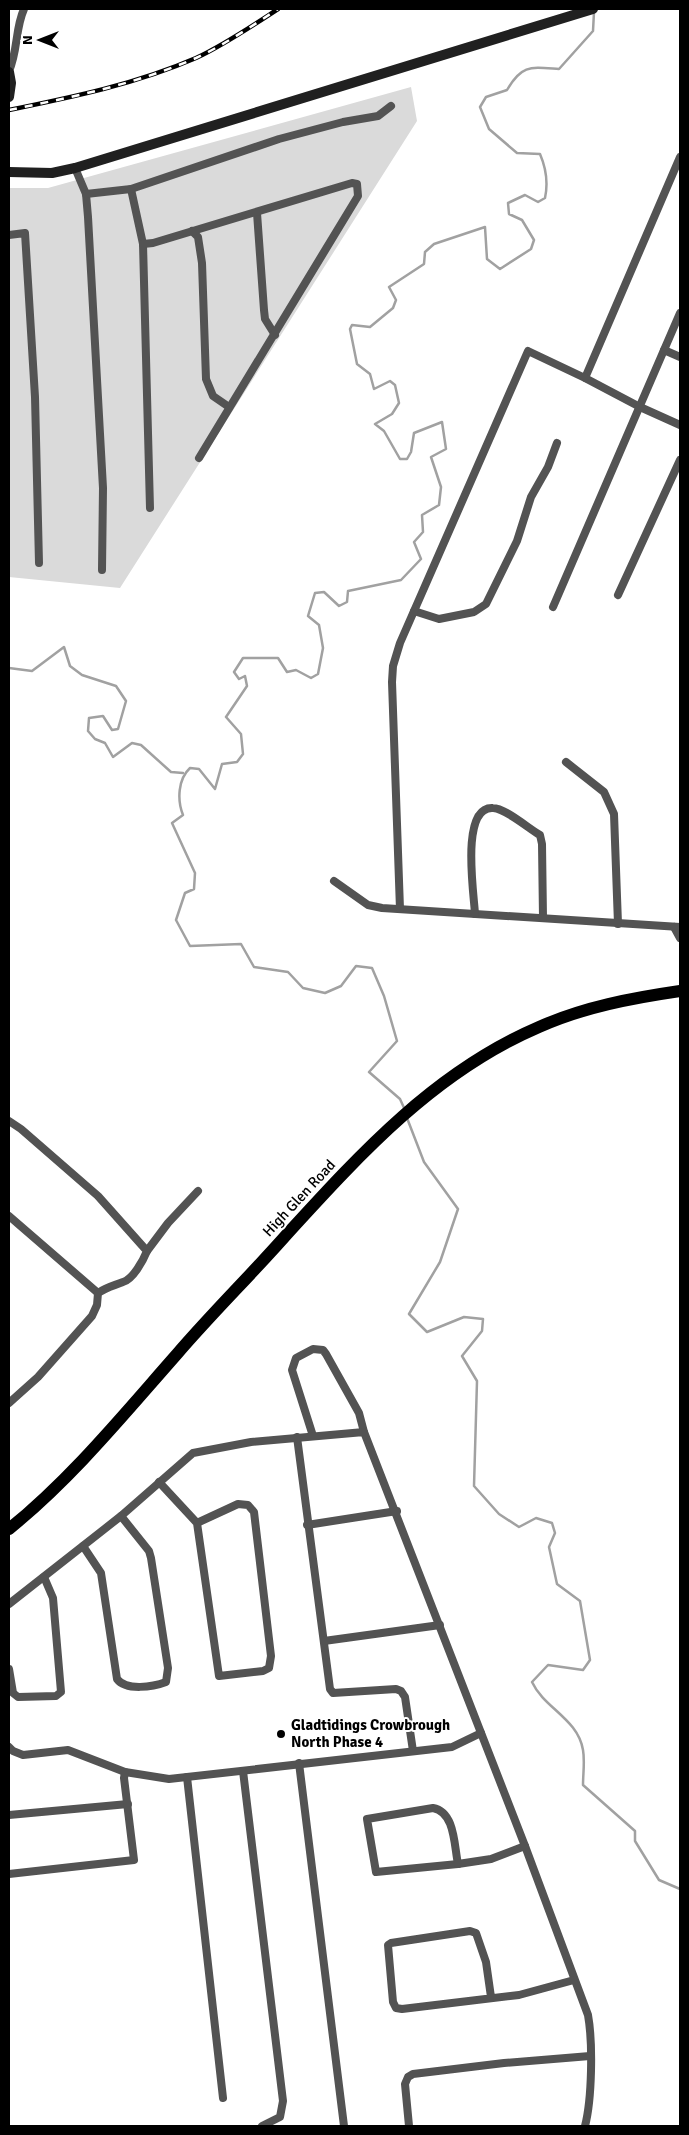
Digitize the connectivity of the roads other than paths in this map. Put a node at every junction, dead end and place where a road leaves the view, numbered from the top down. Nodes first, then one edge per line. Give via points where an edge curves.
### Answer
1 (24, 9) edge
2 (593, 9) edge
3 (9, 71) edge
4 (10, 83) edge
5 (9, 97) edge
6 (391, 106) dead end
7 (680, 157) edge
8 (75, 168) junction
9 (9, 172) edge
10 (131, 189) junction
11 (86, 194) junction
12 (257, 212) junction
13 (192, 231) junction
14 (9, 235) edge
15 (143, 244) junction
16 (680, 313) edge
17 (275, 335) junction
18 (664, 350) junction
19 (680, 356) edge
20 (585, 378) junction
21 (230, 407) junction
22 (640, 407) junction
23 (680, 425) edge
24 (557, 443) dead end
25 (199, 458) dead end
26 (680, 460) edge
27 (671, 480) junction
28 (680, 485) edge
29 (150, 508) dead end
30 (39, 563) dead end
31 (102, 570) dead end
32 (618, 595) dead end
33 (554, 607) dead end
34 (414, 611) junction
35 (566, 762) dead end
36 (334, 881) dead end
37 (400, 910) junction
38 (475, 914) junction
39 (542, 918) junction
40 (618, 924) junction
41 (677, 927) edge
42 (680, 938) edge
43 (680, 991) edge
44 (9, 1121) edge
45 (198, 1190) dead end
46 (9, 1216) edge
47 (147, 1251) junction
48 (98, 1293) junction
49 (9, 1403) edge
50 (364, 1432) junction
51 (313, 1436) junction
52 (297, 1437) junction
53 (159, 1482) junction
54 (397, 1511) junction
55 (121, 1516) junction
56 (197, 1523) junction
57 (307, 1525) junction
58 (9, 1529) edge
59 (83, 1546) junction
60 (44, 1577) junction
61 (9, 1604) edge
62 (440, 1625) junction
63 (324, 1641) junction
64 (9, 1669) edge
65 (481, 1733) junction
66 (9, 1747) edge
67 (413, 1751) junction
68 (299, 1763) junction
69 (244, 1770) junction
70 (125, 1772) junction
71 (187, 1777) junction
72 (128, 1804) junction
73 (9, 1815) edge
74 (525, 1846) junction
75 (458, 1864) junction
76 (9, 1874) edge
77 (574, 1980) junction
78 (491, 1998) junction
79 (590, 2056) junction
80 (223, 2098) dead end
81 (262, 2126) edge
82 (344, 2126) edge
83 (409, 2126) edge
84 (585, 2126) edge

1 - 3 street
2 - 8 street
3 - 4 street
4 - 5 street
6 - 10 street via 378,116 279,138
7 - 20 street
8 - 9 street via 52,173
8 - 11 street
10 - 11 street
10 - 15 street
11 - 31 street via 102,488
12 - 13 street
12 - 17 street via 265,319
12 - 17 street via 357,184 358,196
13 - 15 street
13 - 21 street via 198,237 202,263 206,379 213,396
14 - 30 street via 25,232 35,397
15 - 29 street
16 - 18 street
17 - 21 street
18 - 19 street
18 - 22 street
20 - 22 street
20 - 34 street via 528,351
21 - 25 street
22 - 23 street
22 - 33 street
24 - 34 street via 532,497 513,550 486,604 474,612 440,619
26 - 27 street
27 - 28 street
27 - 32 street
34 - 37 street via 400,643 392,682
35 - 40 street via 604,792 614,814
36 - 37 street via 368,904
37 - 38 street
38 - 39 street
38 - 39 street via 471,835 479,814 490,808 499,809 540,835
39 - 40 street
40 - 41 street
41 - 42 street
43 - 58 main road, High Glen Road via 588,1008 539,1027 473,1062 421,1099 369,1145 218,1307 102,1439
44 - 47 street via 98,1196
45 - 47 street
46 - 48 street
47 - 48 street via 143,1262 125,1282
48 - 49 street via 92,1316 38,1377
50 - 51 street
50 - 51 street via 359,1413 326,1354 323,1350 313,1349 296,1358 292,1370
50 - 54 street
51 - 52 street
52 - 53 street via 202,1449 192,1453
52 - 57 street
53 - 55 street
53 - 56 street
54 - 57 street
54 - 62 street
55 - 59 street
55 - 59 street via 151,1558 168,1668 166,1682 125,1686 117,1678 101,1573
56 - 56 street via 219,1676 269,1668 271,1656 254,1512 248,1506 238,1504
57 - 63 street
59 - 60 street
60 - 61 street
60 - 64 street via 53,1598 61,1692 56,1696 18,1697 13,1694
62 - 63 street
62 - 65 street
63 - 67 street via 328,1681 333,1693 396,1689 404,1694
65 - 67 street via 452,1747
65 - 74 street
66 - 70 street via 23,1755 68,1750
67 - 68 street
68 - 69 street
68 - 82 street
69 - 71 street
69 - 81 street via 283,2101 280,2117
70 - 71 street via 169,1779
70 - 72 street
71 - 80 street
72 - 73 street
72 - 76 street via 134,1860
74 - 75 street via 490,1859
74 - 77 street
75 - 75 street via 376,1872 367,1820 432,1808 440,1810 448,1818
77 - 78 street via 519,1995
77 - 79 street via 589,2021
78 - 78 street via 396,2008 388,1946 470,1931 476,1933 486,1962
79 - 83 street via 413,2074 405,2084
79 - 84 street via 590,2098

